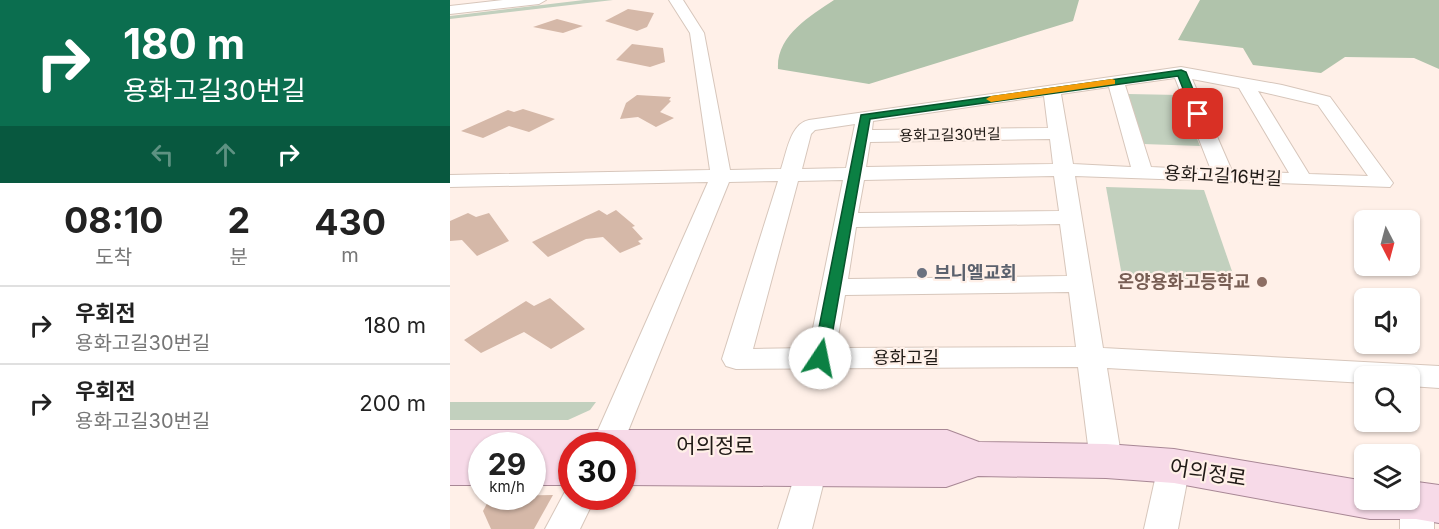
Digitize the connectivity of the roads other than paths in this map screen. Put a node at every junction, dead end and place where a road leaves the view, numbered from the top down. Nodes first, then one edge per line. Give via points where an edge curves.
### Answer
1 (539, 0) edge
2 (676, 0) edge
3 (450, 10) edge
4 (1181, 72) junction
5 (1116, 81) junction
6 (1245, 84) junction
7 (1052, 90) junction
8 (863, 126) junction
9 (1058, 133) junction
10 (717, 149) junction
11 (1064, 170) junction
12 (1143, 173) junction
13 (855, 174) junction
14 (790, 175) junction
15 (722, 176) junction
16 (1224, 176) junction
17 (664, 177) junction
18 (1303, 180) junction
19 (450, 181) edge
20 (1383, 183) joint
21 (1070, 217) junction
22 (846, 219) junction
23 (1079, 284) junction
24 (834, 286) junction
25 (1089, 357) junction
26 (820, 358) junction
27 (1439, 377) edge
28 (612, 432) edge
29 (558, 445) edge
30 (636, 445) edge
31 (450, 446) edge
32 (977, 459) junction
33 (1106, 461) junction
34 (1174, 466) junction
35 (450, 468) edge
36 (468, 468) edge
37 (636, 468) edge
38 (811, 469) junction
39 (1354, 497) edge
40 (572, 510) edge
41 (1401, 510) edge
42 (1428, 519) edge
43 (562, 529) edge
44 (795, 529) edge
45 (1161, 529) edge

1 - 3 street
2 - 10 street via 697,33
4 - 5 street, 용화고길30번길
4 - 6 street, 용화고길30번길
4 - 16 street
5 - 7 street, 용화고길30번길
5 - 12 street
6 - 18 street
6 - 20 street, 용화고길30번길 via 1324,101
7 - 8 street, 용화고길30번길
7 - 9 street
8 - 9 street, 용화고길30번길
8 - 13 street
8 - 14 street, 용화고길30번길 via 809,125 802,133
9 - 11 street
10 - 15 street
10 - 17 street via 698,168
11 - 12 street, 용화고길16번길
11 - 13 street
11 - 21 street
12 - 16 street, 용화고길16번길
13 - 14 street
13 - 22 street
14 - 15 street
14 - 26 street, 용화고길 via 736,359
15 - 17 street
15 - 28 street
16 - 18 street, 용화고길16번길
17 - 19 street
18 - 20 street, 용화고길16번길
21 - 22 street
21 - 23 street
22 - 24 street
23 - 24 street
23 - 25 street
24 - 26 street
25 - 26 street, 용화고길
25 - 27 street, 용화고길
25 - 33 street
29 - 31 main road, 어의정로
30 - 32 main road, 어의정로 via 947,447
32 - 33 main road, 어의정로
32 - 38 main road, 어의정로 via 946,471
33 - 34 main road, 어의정로
34 - 39 main road, 어의정로
34 - 45 street
35 - 36 main road
37 - 38 main road, 어의정로
38 - 44 street
40 - 43 street
41 - 42 main road, 어의정로

